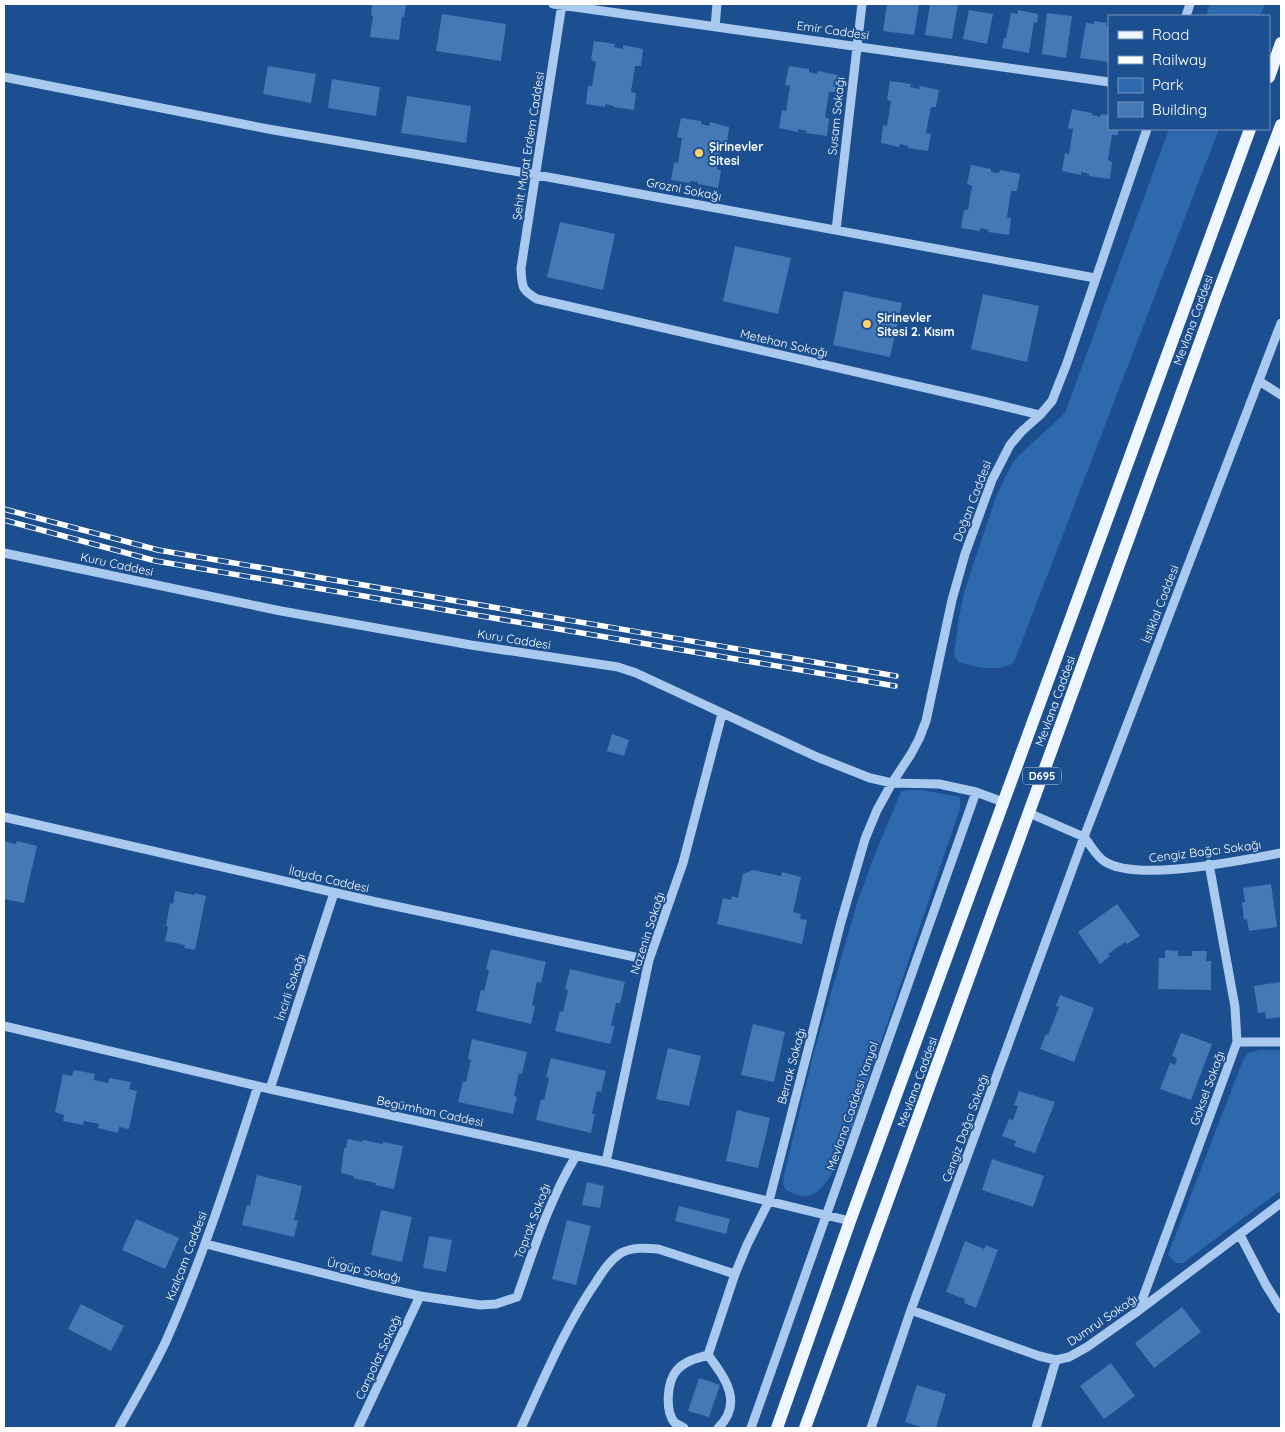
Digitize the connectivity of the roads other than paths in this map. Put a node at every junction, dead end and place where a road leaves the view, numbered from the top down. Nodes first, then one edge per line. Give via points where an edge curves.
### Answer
1 (559, 4) edge
2 (717, 4) edge
3 (862, 4) edge
4 (715, 27) junction
5 (1281, 43) edge
6 (857, 46) junction
7 (1270, 74) edge
8 (4, 77) edge
9 (1108, 82) edge
10 (1281, 125) edge
11 (1147, 130) edge
12 (1250, 130) edge
13 (537, 175) junction
14 (836, 230) junction
15 (1095, 278) junction
16 (525, 292) joint
17 (1281, 322) edge
18 (1259, 381) junction
19 (1281, 395) edge
20 (1040, 416) junction
21 (4, 553) edge
22 (722, 714) junction
23 (892, 782) junction
24 (976, 792) junction
25 (1003, 802) junction
26 (1029, 813) junction
27 (4, 816) edge
28 (1084, 837) junction
29 (1281, 853) edge
30 (1209, 864) junction
31 (334, 893) junction
32 (649, 960) junction
33 (4, 1026) edge
34 (1237, 1042) junction
35 (1281, 1042) edge
36 (258, 1086) junction
37 (270, 1089) junction
38 (576, 1156) junction
39 (606, 1162) junction
40 (769, 1201) junction
41 (1281, 1203) edge
42 (827, 1215) junction
43 (850, 1221) junction
44 (1240, 1235) junction
45 (206, 1244) junction
46 (735, 1274) junction
47 (420, 1296) junction
48 (517, 1297) joint
49 (1281, 1309) edge
50 (911, 1310) junction
51 (1138, 1312) junction
52 (708, 1355) junction
53 (1056, 1360) junction
54 (119, 1428) edge
55 (358, 1428) edge
56 (521, 1428) edge
57 (684, 1428) edge
58 (718, 1428) edge
59 (751, 1428) edge
60 (777, 1428) edge
61 (805, 1428) edge
62 (871, 1428) edge
63 (1036, 1428) edge

1 - 4 street, Emir Caddesi
1 - 13 street, Şehit Murat Erdem Caddesi
2 - 4 street
3 - 6 street, Susam Sokağı
4 - 6 street, Emir Caddesi
5 - 7 main road
6 - 9 street, Emir Caddesi
6 - 14 street, Susam Sokağı
8 - 13 street, Grozni Sokağı via 268,129
10 - 26 main road, Mevlana Caddesi / D695
11 - 15 street, Doğan Caddesi
12 - 25 main road, Mevlana Caddesi / D695
13 - 14 street, Grozni Sokağı
13 - 16 street, Şehit Murat Erdem Caddesi via 521,268
14 - 15 street, Grozni Sokağı
15 - 20 street, Doğan Caddesi via 1052,400
16 - 20 street, Metehan Sokağı via 537,300
17 - 18 street, İstiklal Caddesi
18 - 19 street
18 - 28 street, İstiklal Caddesi
20 - 23 street, Doğan Caddesi via 1010,445 992,480 957,582 926,721 911,754
21 - 22 street, Kuru Caddesi via 290,613 618,667
22 - 23 street, Kuru Caddesi via 851,771
22 - 32 street, Nazenin Sokağı via 684,863
23 - 24 street, Kuru Caddesi via 939,784
23 - 40 street, Berrak Sokağı via 871,824 856,870
24 - 25 street, Kuru Caddesi
24 - 42 street, Mevlana Caddesi Yanyol
25 - 43 main road, Mevlana Caddesi / D695
26 - 28 street
26 - 61 main road, Mevlana Caddesi / D695
27 - 31 street, İlayda Caddesi
28 - 30 street, Cengiz Bağcı Sokağı via 1102,860 1120,868 1144,871
28 - 50 street, Cengiz Dağcı Sokağı
29 - 30 street, Cengiz Bağcı Sokağı
30 - 34 street, Göksel Sokağı
31 - 32 street, İlayda Caddesi
31 - 37 street, İncirli Sokağı
32 - 39 street, Nazenin Sokağı
33 - 36 street, Begümhan Caddesi
34 - 35 street
34 - 51 street, Göksel Sokağı
36 - 37 street, Begümhan Caddesi
36 - 45 street, Kızılçam Caddesi
37 - 38 street, Begümhan Caddesi
38 - 39 street, Begümhan Caddesi
38 - 48 street, Toprak Sokağı via 550,1205
39 - 40 street, Begümhan Caddesi
40 - 42 street, Begümhan Caddesi
40 - 46 street, Berrak Sokağı
41 - 44 street, Dumrul Sokağı
42 - 43 street, Begümhan Caddesi
42 - 59 street, Mevlana Caddesi Yanyol
43 - 60 main road, Mevlana Caddesi / D695
44 - 49 street
44 - 51 street, Dumrul Sokağı
45 - 47 street, Ürgüp Sokağı
45 - 54 street, Kızılçam Caddesi via 165,1342
46 - 52 street, Berrak Sokağı
46 - 56 street via 658,1249 629,1249 613,1258 586,1296
47 - 48 street, Ürgüp Sokağı via 480,1305
47 - 55 street, Canpolat Sokağı
50 - 53 street
50 - 62 street, Cengiz Dağcı Sokağı
51 - 53 street, Dumrul Sokağı via 1087,1347
52 - 57 street via 688,1361 676,1371 668,1388 668,1405 674,1422
52 - 58 street via 726,1379 731,1394 725,1421
53 - 63 street

